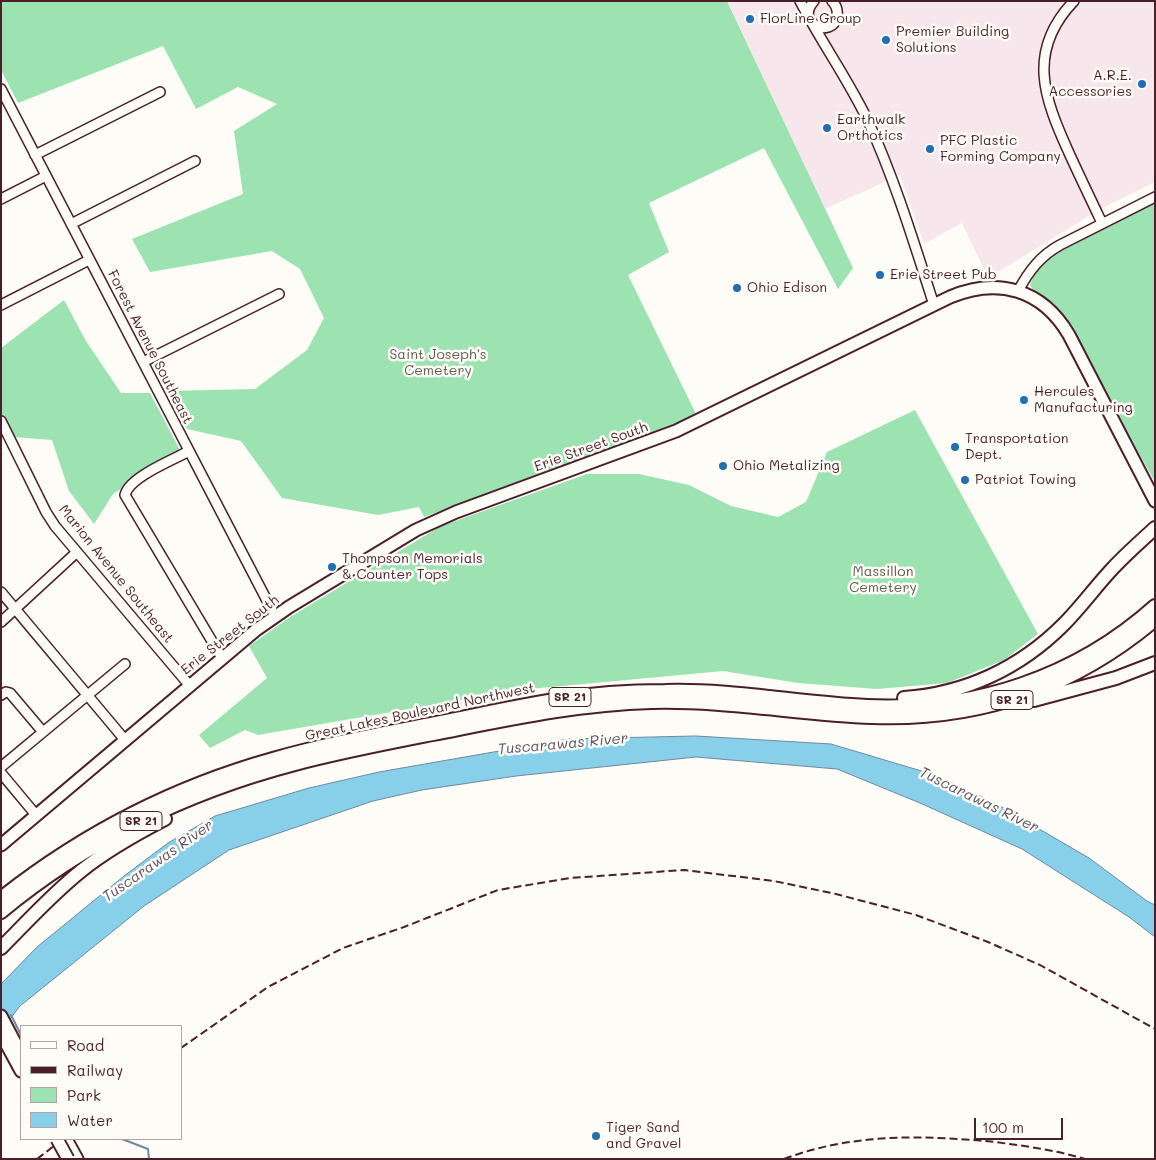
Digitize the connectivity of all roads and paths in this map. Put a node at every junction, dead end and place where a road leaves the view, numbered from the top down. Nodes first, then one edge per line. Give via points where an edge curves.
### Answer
1 (800, 1) edge
2 (814, 1) edge
3 (832, 1) edge
4 (1074, 1) edge
5 (810, 20) junction
6 (1, 89) edge
7 (160, 92) dead end
8 (35, 155) junction
9 (195, 161) dead end
10 (46, 176) junction
11 (1155, 197) edge
12 (1, 199) edge
13 (1102, 223) junction
14 (71, 224) junction
15 (89, 260) junction
16 (1018, 291) junction
17 (279, 294) dead end
18 (1, 305) edge
19 (934, 305) junction
20 (143, 362) junction
21 (2, 425) edge
22 (189, 452) junction
23 (1155, 501) edge
24 (1155, 528) edge
25 (77, 552) junction
26 (1, 592) edge
27 (1155, 606) edge
28 (15, 609) junction
29 (275, 616) junction
30 (1155, 620) edge
31 (1, 622) edge
32 (222, 658) junction
33 (1155, 663) edge
34 (125, 664) dead end
35 (190, 686) junction
36 (87, 694) junction
37 (1, 695) edge
38 (785, 698) junction
39 (850, 715) junction
40 (43, 732) junction
41 (125, 740) junction
42 (297, 763) junction
43 (1, 767) edge
44 (1, 773) edge
45 (36, 815) junction
46 (1, 845) edge
47 (1, 898) edge
48 (1, 912) edge
49 (1, 948) edge
50 (1, 1016) edge
51 (1, 1034) edge
52 (20, 1052) edge
53 (20, 1069) edge
54 (58, 1140) edge
55 (67, 1140) edge
56 (68, 1159) edge
57 (77, 1159) edge

1 - 5 street
2 - 5 street via 808,11
3 - 5 street via 838,13 831,25 822,28
4 - 13 street via 1051,36 1043,77 1053,117
5 - 19 street via 852,91 879,147
6 - 8 street, Forest Avenue Southeast
7 - 8 street
8 - 10 street, Forest Avenue Southeast
9 - 14 street
10 - 12 street
10 - 14 street, Forest Avenue Southeast
11 - 13 street
13 - 16 street via 1047,252
14 - 15 street, Forest Avenue Southeast
15 - 18 street
15 - 20 street, Forest Avenue Southeast
16 - 19 main road, Erie Street South via 983,287 962,292
16 - 23 main road, Erie Street South via 1047,308 1064,327
17 - 20 street
19 - 29 main road, Erie Street South via 676,431 456,512 416,530
20 - 22 street, Forest Avenue Southeast
21 - 25 street, Marion Avenue Southeast via 46,512
22 - 29 street, Forest Avenue Southeast
22 - 32 street via 142,476 125,495
24 - 38 highway via 1113,568 1051,636 1020,660 985,679 952,691 917,698
25 - 28 street
25 - 35 street, Marion Avenue Southeast
26 - 28 street
27 - 38 highway, Great Lakes Boulevard Northwest / SR 21 via 1106,645 1072,664 1027,683 977,698 904,707
28 - 31 street
28 - 36 street
29 - 32 main road, Erie Street South
30 - 39 highway, Great Lakes Boulevard Northwest / SR 21 via 1122,646 1081,671 1018,699 940,716
32 - 35 main road, Erie Street South
33 - 39 highway via 1082,688 974,714 899,722
34 - 36 street
35 - 41 main road, Erie Street South
36 - 40 street
36 - 41 street
37 - 40 street via 10,693
38 - 47 highway, Great Lakes Boulevard Northwest / SR 21 via 666,691 589,695 434,723 273,758 200,783 130,814 58,856
39 - 42 highway, Great Lakes Boulevard Northwest / SR 21 via 705,703 600,705 521,716
40 - 43 street
41 - 45 main road, Erie Street South
42 - 48 highway, Great Lakes Boulevard Northwest / SR 21 via 216,788 143,820 74,859
42 - 49 highway via 186,808 128,838 67,882
44 - 45 street
45 - 46 main road, Erie Street South
50 - 52 main road
51 - 53 main road
54 - 56 main road, bridge
55 - 57 main road

